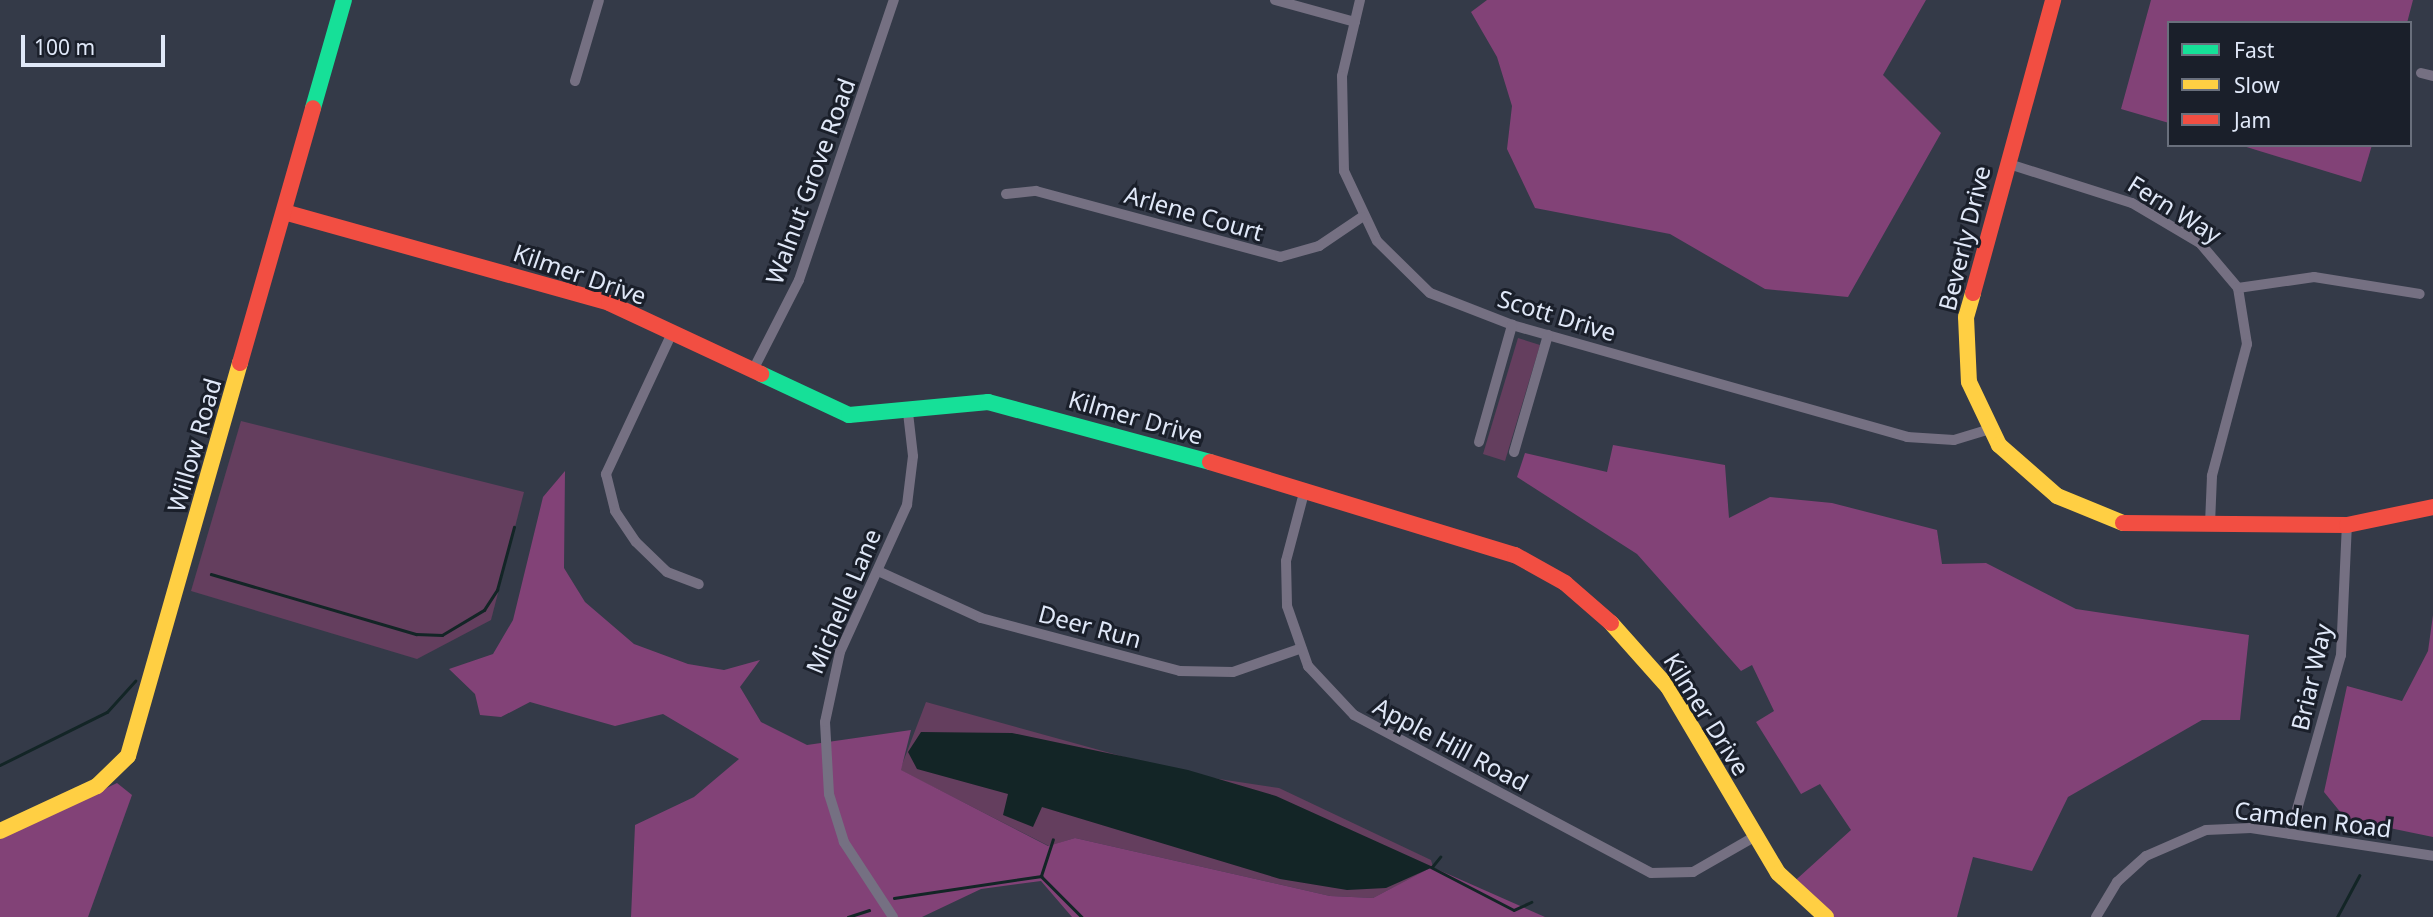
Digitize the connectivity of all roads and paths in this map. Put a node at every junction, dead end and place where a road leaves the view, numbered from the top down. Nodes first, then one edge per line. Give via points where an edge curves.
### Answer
1 (344, 0) edge
2 (599, 0) edge
3 (894, 0) edge
4 (1275, 0) edge
5 (1360, 0) edge
6 (2053, 0) edge
7 (1355, 22) junction
8 (2421, 73) dead end
9 (2433, 76) edge
10 (575, 81) dead end
11 (2006, 163) junction
12 (1006, 194) dead end
13 (284, 212) junction
14 (1362, 217) junction
15 (2238, 288) junction
16 (2420, 294) dead end
17 (1512, 325) junction
18 (672, 333) junction
19 (1548, 335) junction
20 (752, 372) junction
21 (908, 413) junction
22 (1989, 429) junction
23 (1479, 442) dead end
24 (1514, 452) dead end
25 (1305, 489) junction
26 (2433, 507) edge
27 (2210, 524) junction
28 (2347, 525) junction
29 (877, 571) junction
30 (699, 584) dead end
31 (1299, 649) junction
32 (0, 831) edge
33 (2290, 834) junction
34 (1754, 837) junction
35 (2433, 856) edge
36 (892, 917) edge
37 (1826, 917) edge
38 (2096, 917) edge

1 - 13 street, Willow Road
2 - 10 street
3 - 20 street, Walnut Grove Road via 799,280
4 - 7 street
5 - 7 street, Scott Drive
6 - 11 street, Beverly Drive
7 - 14 street, Scott Drive via 1339,122 1344,171
8 - 9 street
11 - 15 street, Fern Way via 2132,203 2200,243
11 - 22 street, Beverly Drive via 1965,328 1969,382
12 - 14 street, Arlene Court via 1036,191 1280,257 1319,246
13 - 18 street, Kilmer Drive via 535,279 618,307
13 - 32 street, Willow Road via 128,756 97,786
14 - 17 street, Scott Drive via 1377,241 1430,293
15 - 16 street via 2314,277
15 - 27 street via 2247,344 2212,476
17 - 19 street, Scott Drive
17 - 23 street
18 - 20 street, Kilmer Drive
18 - 30 street via 606,474 615,511 636,542 667,572
19 - 22 street, Scott Drive via 1907,437 1954,440
19 - 24 street
20 - 21 street, Kilmer Drive via 849,415
21 - 25 street, Kilmer Drive via 1003,404
21 - 29 street, Michelle Lane via 911,489
22 - 27 street, Beverly Drive via 2023,471 2081,509 2121,523
25 - 31 street, Apple Hill Road via 1285,577
25 - 34 street, Kilmer Drive via 1486,542 1541,568 1598,608 1668,687
26 - 28 street, Beverly Drive
27 - 28 street, Beverly Drive
28 - 33 street, Briar Way via 2341,655
29 - 31 street, Deer Run via 981,618 1180,671 1233,671
29 - 36 street, Michelle Lane via 834,670 825,749 844,842
31 - 34 street, Apple Hill Road via 1329,694 1354,715 1639,868 1693,872
33 - 35 street, Camden Road
33 - 38 street, Camden Road via 2231,827 2184,836 2130,869
34 - 37 street, Kilmer Drive via 1778,873

